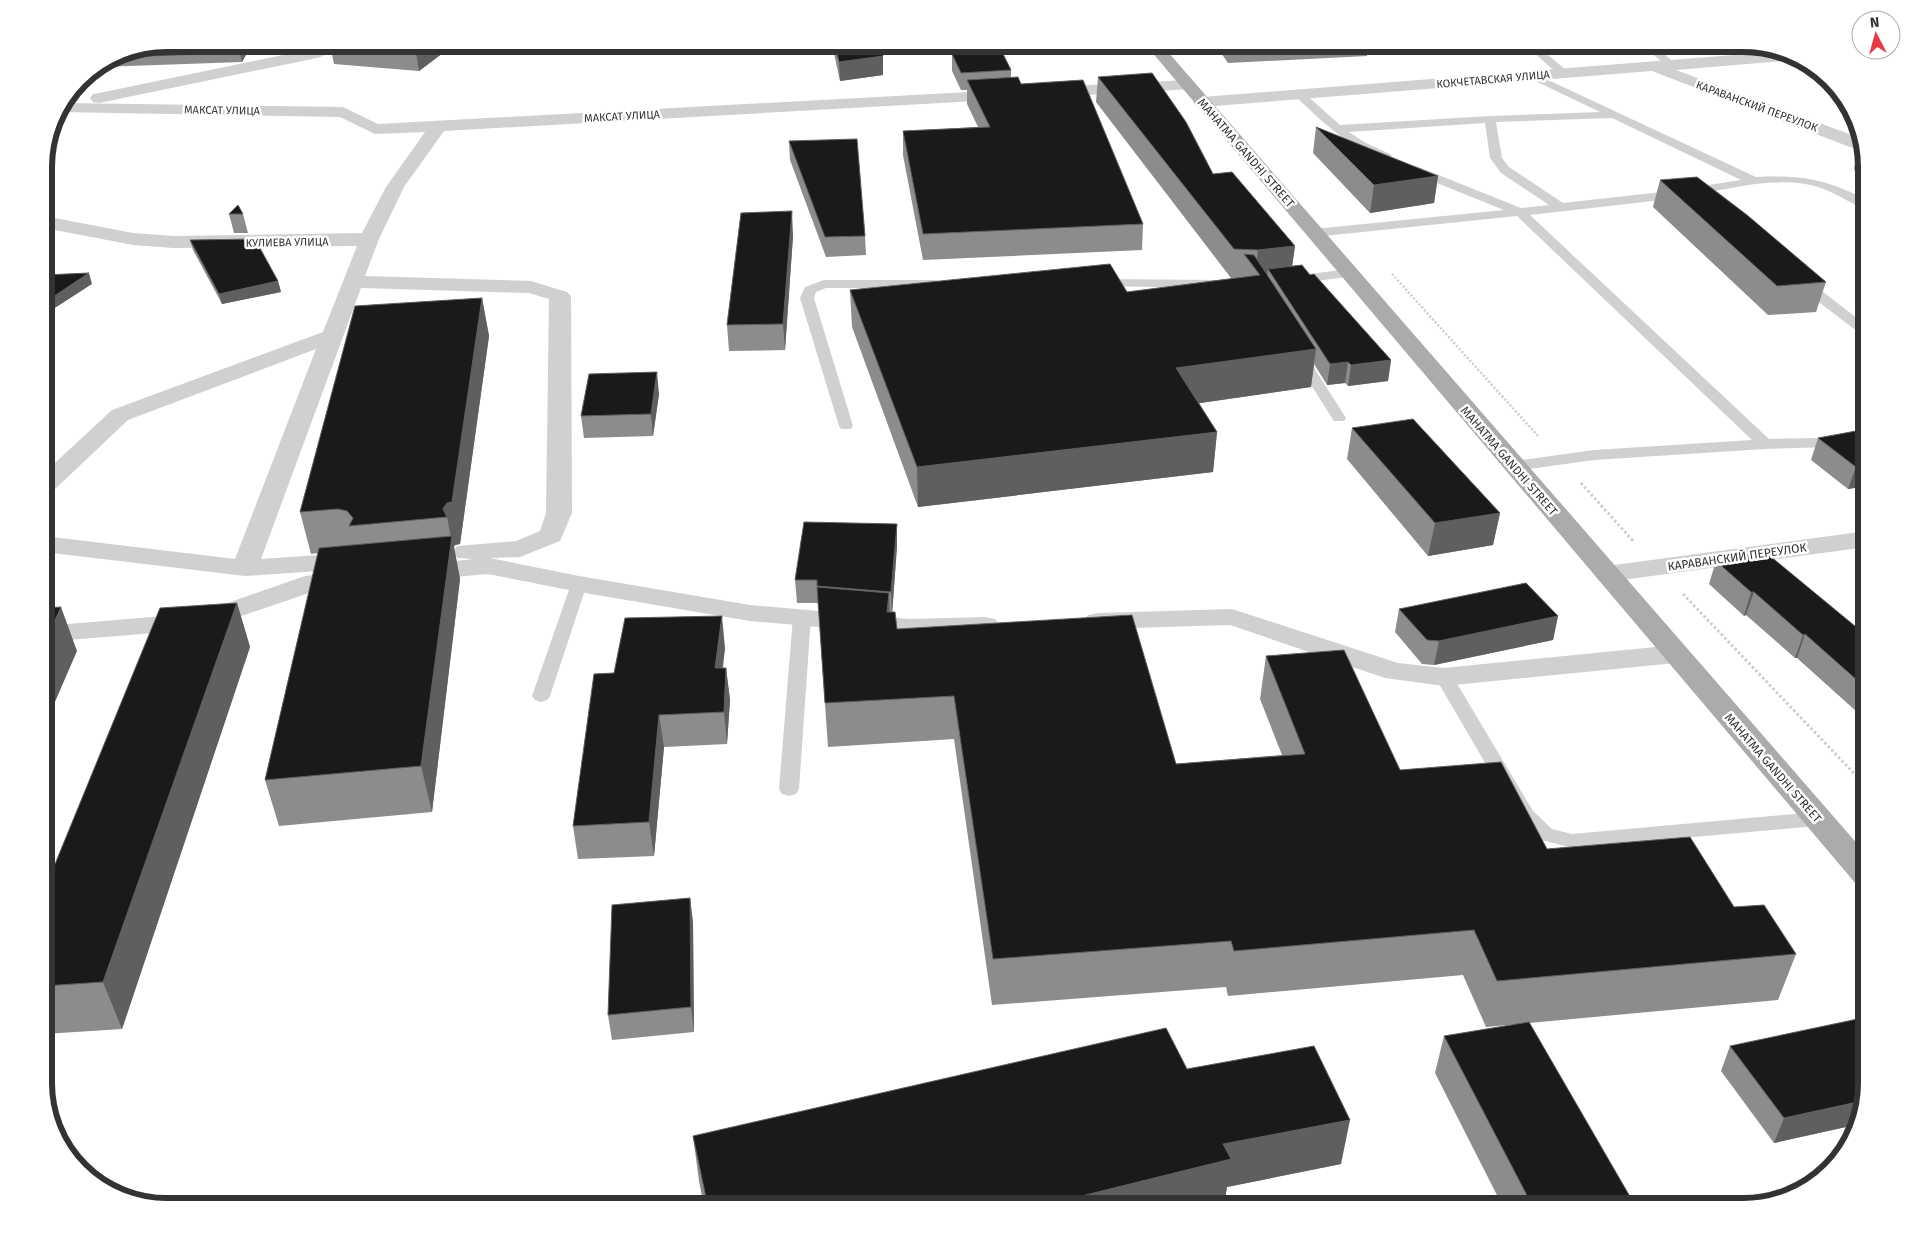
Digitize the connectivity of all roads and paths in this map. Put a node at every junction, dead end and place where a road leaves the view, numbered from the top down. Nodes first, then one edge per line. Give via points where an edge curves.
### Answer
1 (1160, 52) edge
2 (1539, 52) edge
3 (1656, 52) edge
4 (317, 53) edge
5 (1776, 57) edge
6 (1672, 65) junction
7 (1653, 66) junction
8 (1563, 73) junction
9 (1533, 76) junction
10 (1194, 93) junction
11 (1299, 94) junction
12 (72, 103) edge
13 (69, 108) edge
14 (1615, 115) junction
15 (1490, 119) junction
16 (439, 126) junction
17 (1337, 129) junction
18 (1856, 143) edge
19 (1754, 181) junction
20 (1686, 193) junction
21 (1858, 201) edge
22 (1702, 204) edge
23 (1560, 207) junction
24 (1520, 212) junction
25 (53, 224) edge
26 (1314, 233) junction
27 (369, 239) junction
28 (1391, 272) dead end
29 (1349, 274) junction
30 (1792, 275) edge
31 (1283, 281) edge
32 (352, 282) junction
33 (1088, 283) edge
34 (951, 284) edge
35 (1235, 284) edge
36 (1858, 325) edge
37 (332, 336) junction
38 (1292, 343) edge
39 (1339, 418) dead end
40 (846, 426) dead end
41 (1858, 442) edge
42 (1765, 444) junction
43 (1559, 460) junction
44 (1514, 466) junction
45 (53, 477) edge
46 (1858, 540) edge
47 (53, 545) edge
48 (245, 568) junction
49 (1658, 568) junction
50 (1607, 574) junction
51 (579, 584) junction
52 (802, 617) junction
53 (1075, 622) edge
54 (1007, 624) edge
55 (53, 633) edge
56 (1676, 654) junction
57 (1444, 677) junction
58 (541, 696) dead end
59 (1858, 777) edge
60 (789, 789) dead end
61 (1817, 819) junction
62 (1858, 866) edge

1 - 10 main road, MAHATMA GANDHI STREET
2 - 8 lane
3 - 6 lane
4 - 12 street
5 - 6 street, КОКЧЕТАВСКАЯ УЛИЦА
6 - 7 street, КОКЧЕТАВСКАЯ УЛИЦА
7 - 8 street, КОКЧЕТАВСКАЯ УЛИЦА
7 - 18 street, КАРАВАНСКИЙ ПЕРЕУЛОК
8 - 9 street, КОКЧЕТАВСКАЯ УЛИЦА
9 - 11 street, КОКЧЕТАВСКАЯ УЛИЦА
9 - 14 lane
10 - 11 street, КОКЧЕТАВСКАЯ УЛИЦА
10 - 16 street, МАКСАТ УЛИЦА via 1032,93
10 - 26 main road, MAHATMA GANDHI STREET
11 - 17 lane
13 - 16 street, МАКСАТ УЛИЦА via 343,112 375,129
14 - 15 lane
14 - 19 lane
15 - 17 lane
15 - 23 lane via 1496,158 1505,170
16 - 27 street via 395,188
17 - 24 lane via 1402,164
19 - 20 lane
19 - 21 lane via 1812,182
20 - 22 lane
20 - 23 lane
23 - 24 lane
24 - 26 lane
24 - 42 lane
25 - 27 street, КУЛИЕВА УЛИЦА via 133,239 173,242
26 - 29 main road, MAHATMA GANDHI STREET
27 - 32 street
28 - 43 path
29 - 31 lane
29 - 44 main road, MAHATMA GANDHI STREET
30 - 36 lane
32 - 37 street
32 - 51 street via 531,287 560,296 559,513 551,536 520,549 402,566 488,566
33 - 35 lane
34 - 40 lane via 824,284 810,290 807,298
37 - 45 street via 120,414
37 - 48 street
38 - 39 lane
41 - 42 lane
42 - 43 lane
43 - 44 lane
43 - 49 path
44 - 50 main road, MAHATMA GANDHI STREET
46 - 49 street, КАРАВАНСКИЙ ПЕРЕУЛОК
47 - 48 street
48 - 55 street via 372,568 314,582 203,620
49 - 50 street, КАРАВАНСКИЙ ПЕРЕУЛОК
49 - 59 path
50 - 56 main road, MAHATMA GANDHI STREET
51 - 52 street via 750,613
51 - 58 lane
52 - 54 street via 909,627
52 - 60 lane
53 - 57 street via 1232,617 1394,672
56 - 57 street
56 - 61 main road, MAHATMA GANDHI STREET
57 - 61 lane via 1526,816 1545,834 1572,841
61 - 62 main road, MAHATMA GANDHI STREET

